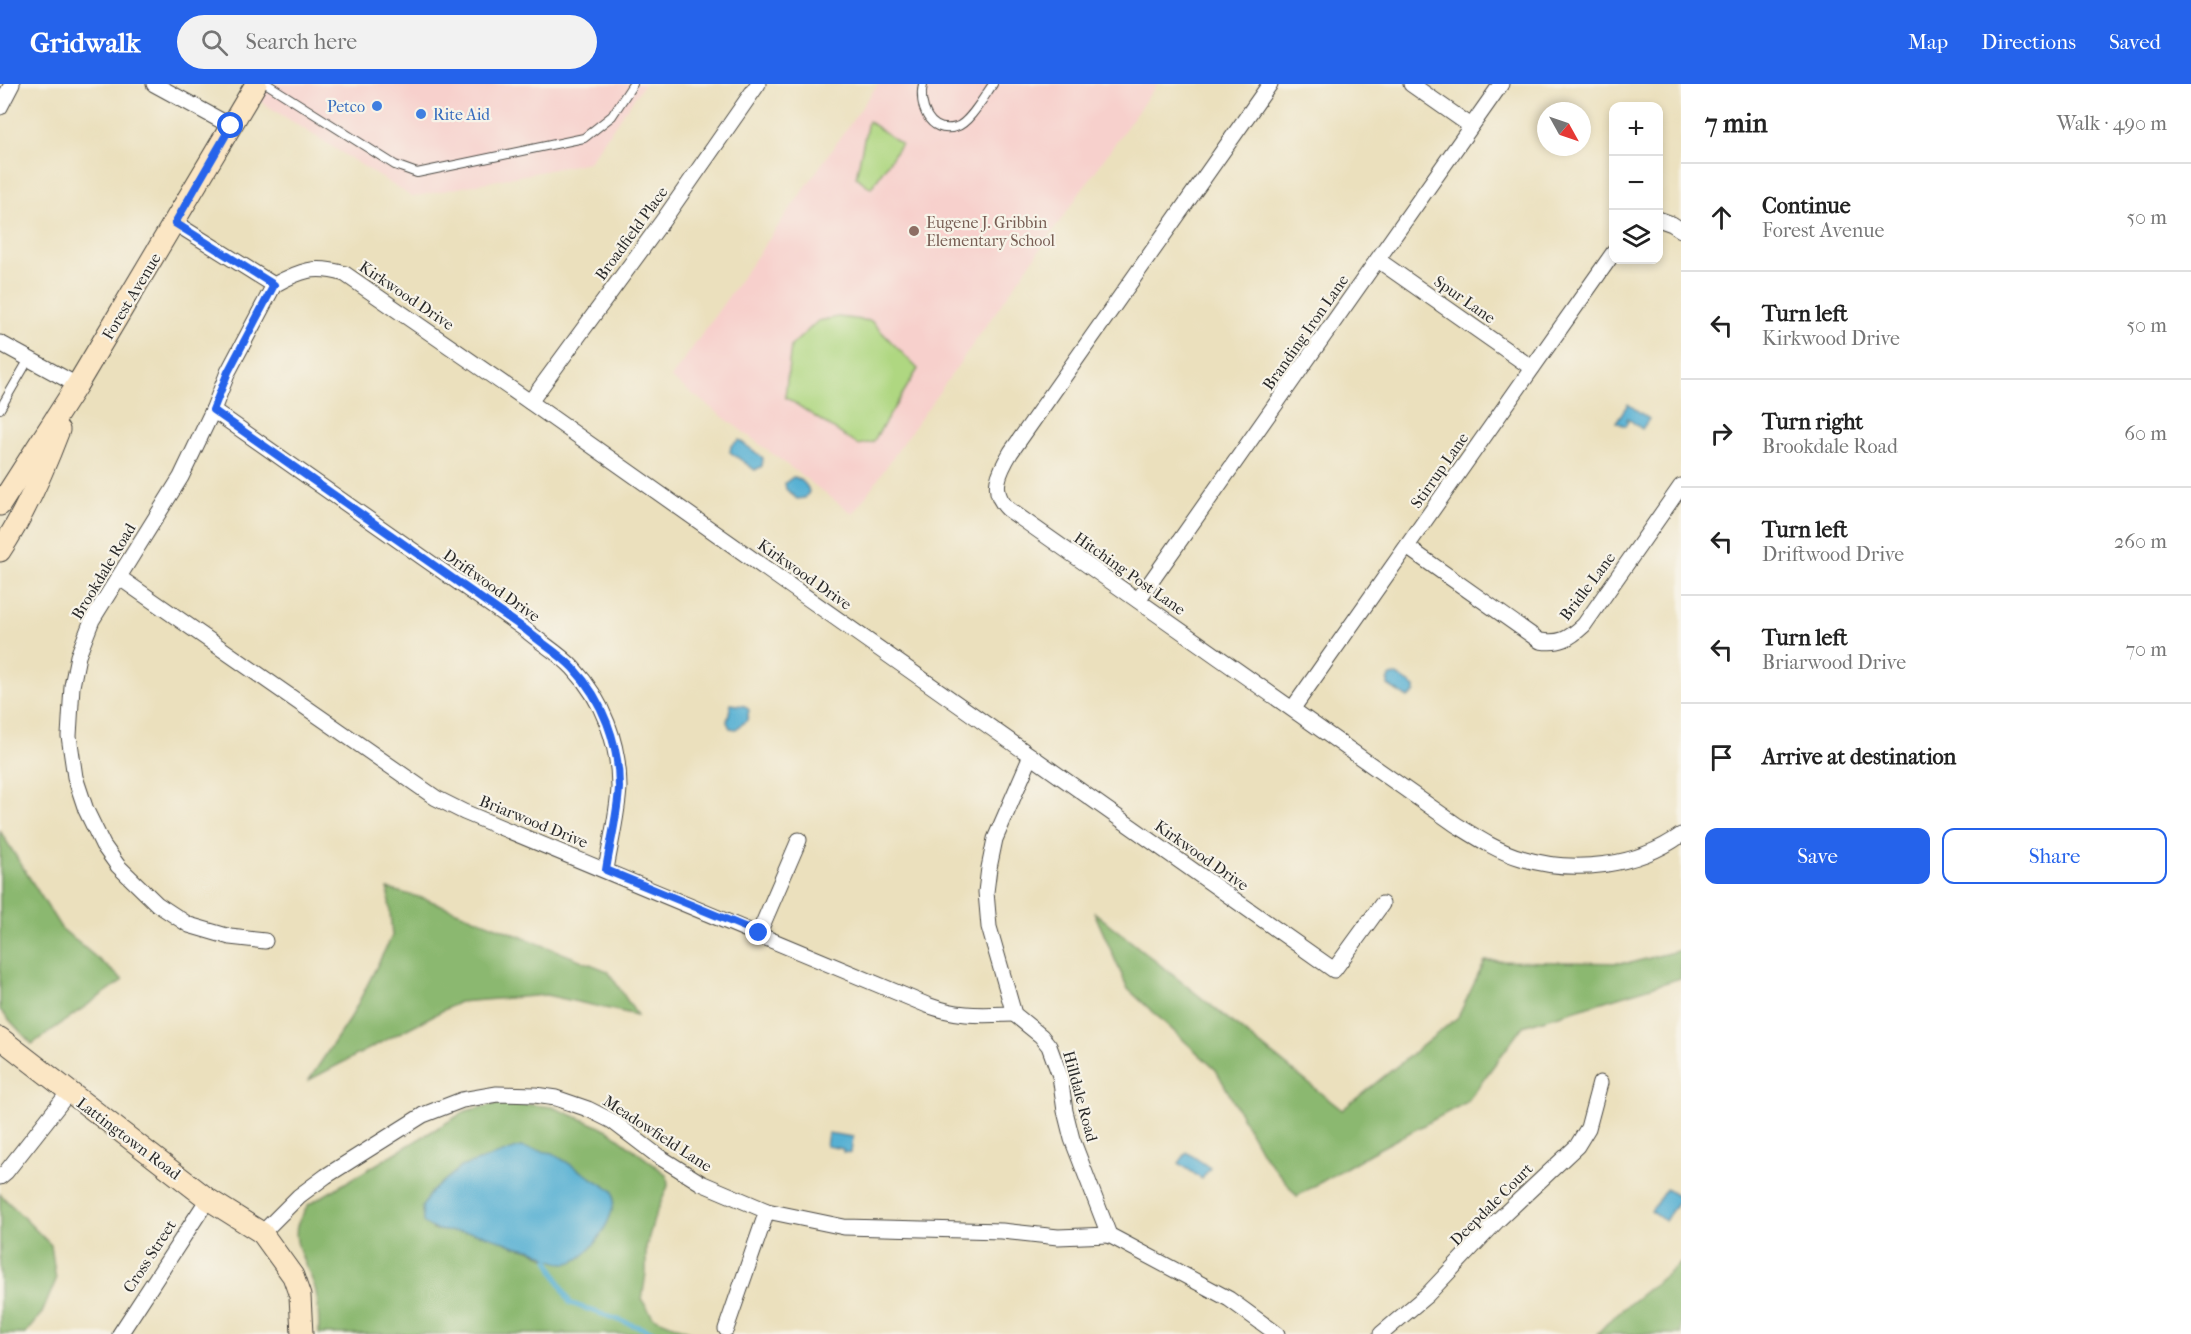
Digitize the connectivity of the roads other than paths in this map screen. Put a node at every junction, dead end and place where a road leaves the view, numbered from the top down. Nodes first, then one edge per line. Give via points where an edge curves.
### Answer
1 (12, 84) edge
2 (154, 84) edge
3 (256, 84) edge
4 (267, 84) edge
5 (633, 84) edge
6 (758, 84) edge
7 (923, 84) edge
8 (993, 84) edge
9 (1270, 84) edge
10 (1411, 84) edge
11 (1501, 84) edge
12 (0, 107) edge
13 (231, 126) junction
14 (1471, 126) junction
15 (1663, 221) edge
16 (175, 223) junction
17 (1681, 231) edge
18 (1609, 259) edge
19 (1378, 260) junction
20 (274, 285) junction
21 (0, 343) edge
22 (29, 359) junction
23 (1532, 368) junction
24 (77, 385) junction
25 (530, 402) junction
26 (0, 409) edge
27 (213, 410) junction
28 (1681, 486) edge
29 (0, 505) edge
30 (1407, 547) junction
31 (0, 551) edge
32 (120, 578) junction
33 (1138, 600) junction
34 (1293, 708) junction
35 (1031, 756) junction
36 (1681, 835) edge
37 (799, 840) dead end
38 (606, 870) junction
39 (1382, 904) dead end
40 (759, 933) junction
41 (265, 941) dead end
42 (1014, 1014) junction
43 (1, 1040) edge
44 (1600, 1083) dead end
45 (69, 1092) junction
46 (0, 1177) edge
47 (208, 1198) junction
48 (767, 1211) junction
49 (262, 1233) junction
50 (1109, 1235) junction
51 (726, 1329) dead end
52 (120, 1334) edge
53 (302, 1334) edge
54 (1277, 1334) edge
55 (1381, 1334) edge

1 - 12 street
2 - 13 street
3 - 13 main road, Forest Avenue
4 - 5 lane via 395,165 417,173 584,138 612,116
6 - 25 street, Broadfield Place
7 - 8 lane via 922,106 927,117 939,127 956,128 968,120
9 - 33 street, Hitching Post Lane via 999,472 996,486 1008,509
10 - 14 street
11 - 14 street, Branding Iron Lane
13 - 16 main road, Forest Avenue
14 - 19 street, Branding Iron Lane
15 - 17 street
16 - 20 street
16 - 24 main road, Forest Avenue
18 - 23 street, Stirrup Lane
19 - 23 street, Spur Lane
19 - 33 street, Branding Iron Lane
20 - 25 street, Kirkwood Drive via 316,269 345,274
20 - 27 street, Brookdale Road via 228,372
21 - 22 street
22 - 24 street
22 - 26 lane
23 - 30 street, Stirrup Lane
24 - 29 main road, Forest Avenue
24 - 31 main road via 47,462
25 - 35 street, Kirkwood Drive
27 - 32 street, Brookdale Road via 181,477
27 - 38 street, Driftwood Drive via 526,630 573,668 597,700 616,753 619,788
28 - 30 street, Bridle Lane via 1584,625 1572,636 1554,643 1540,641
30 - 34 street, Stirrup Lane
32 - 38 street, Briarwood Drive via 436,798
32 - 41 street, Brookdale Road via 92,620 72,686 69,736 75,777 86,810 118,866 157,904 189,925 230,937
33 - 34 street, Hitching Post Lane
34 - 36 street, Hitching Post Lane via 1455,824 1488,845 1521,858 1557,866 1630,860
35 - 39 street, Kirkwood Drive via 1334,970
35 - 42 street via 995,839 987,892 989,927
37 - 40 street
38 - 40 street, Briarwood Drive
40 - 42 street, Briarwood Drive via 949,1013
42 - 50 street, Hilldale Road via 1049,1046 1060,1076 1072,1139
43 - 45 main road, Lattingtown Road
44 - 55 street, Deepdale Court via 1588,1128 1577,1146 1497,1221 1427,1295
45 - 46 street
45 - 47 main road, Lattingtown Road
47 - 49 main road, Lattingtown Road
47 - 52 street, Cross Street
48 - 49 street, Meadowfield Lane via 701,1183 588,1108 556,1098 497,1094 462,1100 423,1115 298,1196
48 - 50 street, Meadowfield Lane via 844,1227 1002,1231 1058,1237
48 - 51 street
49 - 53 main road via 293,1276 300,1296
50 - 54 street via 1229,1299

